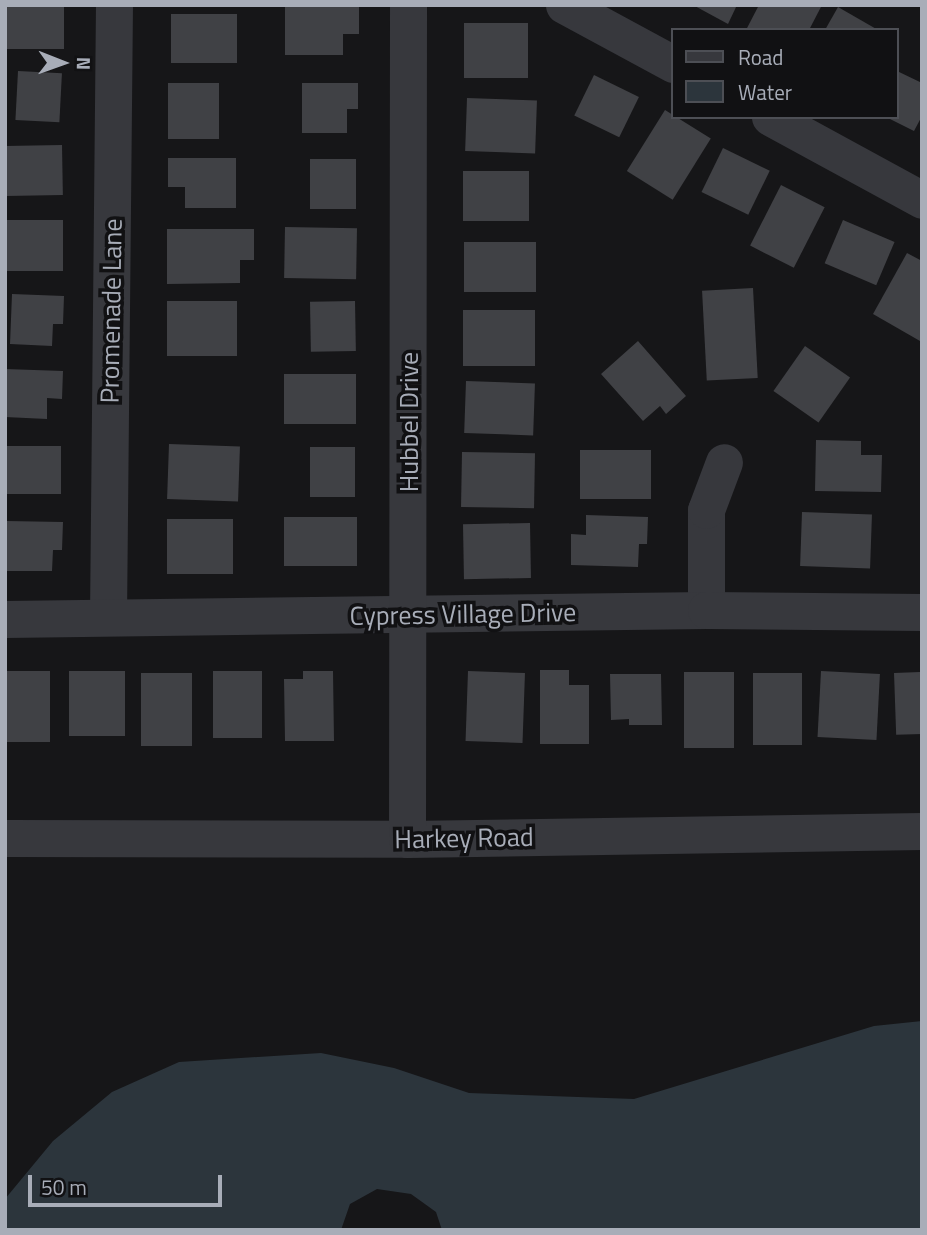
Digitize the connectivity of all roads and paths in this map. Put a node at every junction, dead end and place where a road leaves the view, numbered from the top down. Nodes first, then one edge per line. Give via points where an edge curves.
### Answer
1 (114, 5) edge
2 (408, 5) edge
3 (564, 5) edge
4 (671, 63) edge
5 (774, 119) edge
6 (922, 200) edge
7 (724, 462) dead end
8 (706, 610) junction
9 (922, 612) edge
10 (410, 615) junction
11 (108, 617) junction
12 (5, 619) edge
13 (922, 831) edge
14 (5, 838) edge
15 (407, 839) junction

1 - 11 street, Promenade Lane
2 - 10 street, Hubbel Drive
3 - 4 street
5 - 6 street
7 - 8 street via 706,510
8 - 9 street, Cypress Village Drive
8 - 10 street, Cypress Village Drive
10 - 11 street, Cypress Village Drive
10 - 15 street, Hubbel Drive
11 - 12 street, Cypress Village Drive
13 - 15 street, Harkey Road
14 - 15 street, Harkey Road

